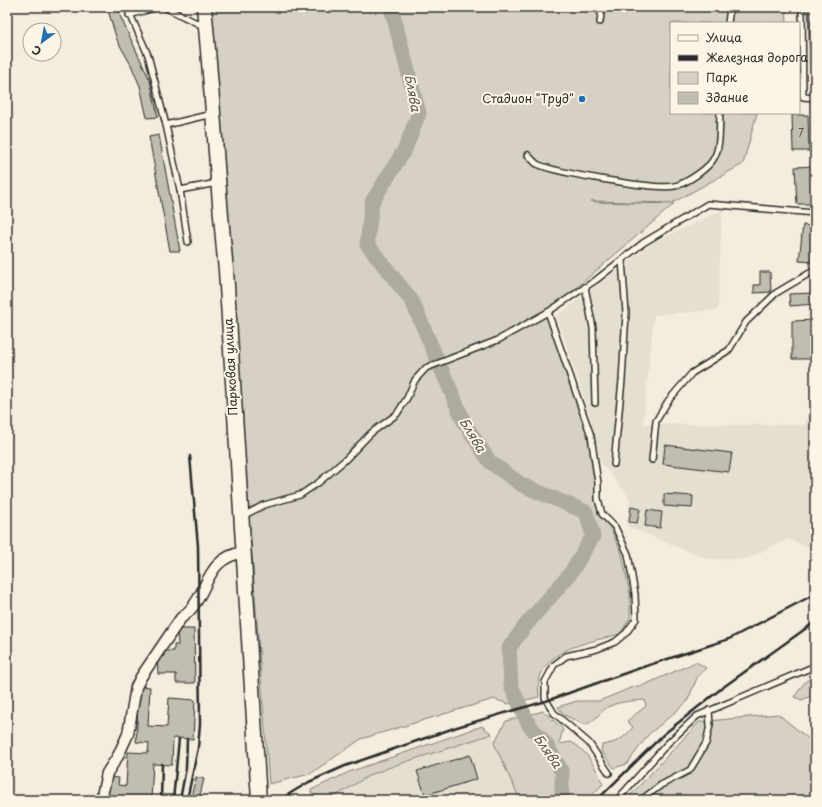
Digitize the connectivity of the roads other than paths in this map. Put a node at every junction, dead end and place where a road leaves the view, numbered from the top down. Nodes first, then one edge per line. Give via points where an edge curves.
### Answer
1 (127, 7) edge
2 (159, 7) edge
3 (164, 7) edge
4 (204, 7) edge
5 (602, 7) edge
6 (730, 7) edge
7 (802, 7) edge
8 (129, 15) junction
9 (600, 22) dead end
10 (728, 22) edge
11 (206, 27) junction
12 (815, 98) edge
13 (213, 114) junction
14 (720, 114) edge
15 (166, 125) junction
16 (528, 156) dead end
17 (217, 183) junction
18 (180, 190) junction
19 (815, 213) edge
20 (188, 242) dead end
21 (622, 260) junction
22 (815, 270) edge
23 (585, 287) junction
24 (548, 312) junction
25 (596, 403) dead end
26 (652, 460) dead end
27 (614, 464) dead end
28 (242, 517) junction
29 (244, 552) junction
30 (815, 666) edge
31 (709, 710) junction
32 (609, 773) dead end
33 (101, 800) edge
34 (259, 800) edge
35 (617, 800) edge
36 (641, 800) edge

1 - 8 lane
2 - 8 lane
3 - 11 lane
4 - 11 street, Парковая улица
5 - 9 lane
6 - 10 lane
7 - 12 lane via 803,97
8 - 15 lane via 148,55
11 - 13 street, Парковая улица
13 - 15 lane
13 - 17 street, Парковая улица
14 - 16 lane via 714,159 688,181 675,186 622,182 553,169 536,163
15 - 18 lane
17 - 18 lane
17 - 28 street, Парковая улица via 226,270
18 - 20 lane
19 - 21 lane via 708,204 644,243
21 - 23 lane
21 - 27 lane via 626,313
22 - 26 lane via 776,293 746,322 729,350 692,373 668,401 656,421
23 - 24 lane
23 - 25 lane via 593,328
24 - 28 lane via 498,340 426,368 415,380 397,414 371,432 345,460 318,483 300,495 264,505
24 - 32 lane via 591,436 602,514 614,527 628,554 635,594 636,619 626,633 615,642 566,656 554,665 545,682 545,698 554,713 589,743
28 - 29 street, Парковая улица
29 - 33 street via 232,554 218,562 190,612 181,618 141,677 136,687 128,734 107,773
29 - 34 street, Парковая улица
30 - 31 lane
31 - 35 lane via 697,716 667,744
31 - 36 lane via 710,725 706,744 690,770 661,785

